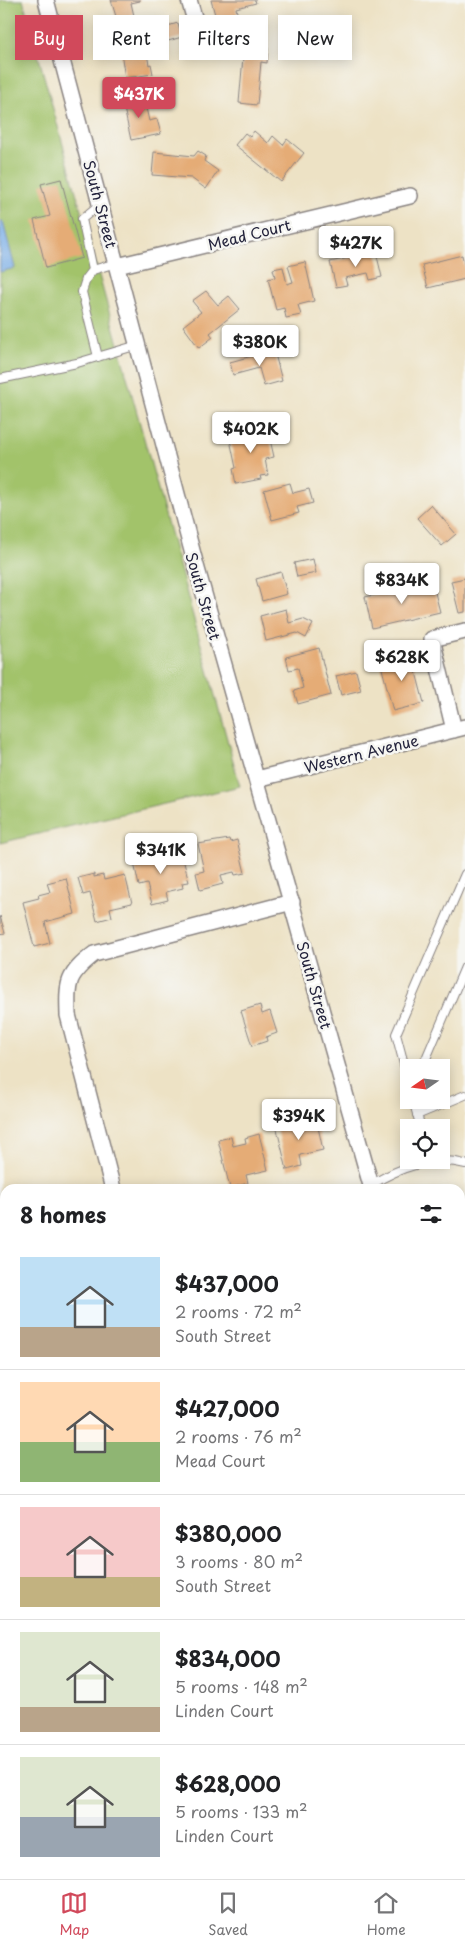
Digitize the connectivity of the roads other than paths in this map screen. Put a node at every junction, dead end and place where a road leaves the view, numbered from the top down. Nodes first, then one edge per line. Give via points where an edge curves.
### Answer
1 (46, 0) edge
2 (189, 0) edge
3 (193, 15) edge
4 (410, 196) dead end
5 (100, 204) junction
6 (117, 264) junction
7 (93, 270) junction
8 (138, 345) junction
9 (98, 357) junction
10 (0, 378) edge
11 (465, 631) edge
12 (460, 728) edge
13 (257, 779) junction
14 (465, 874) edge
15 (292, 902) junction
16 (465, 966) edge
17 (403, 1059) edge
18 (426, 1059) edge
19 (465, 1095) edge
20 (415, 1109) edge
21 (417, 1115) junction
22 (418, 1119) edge
23 (450, 1160) edge
24 (465, 1164) edge
25 (406, 1169) edge
26 (112, 1184) edge
27 (367, 1184) edge
28 (373, 1184) edge

1 - 5 street, South Street
2 - 3 street
4 - 6 street, Mead Court
5 - 6 street, South Street
5 - 7 lane via 82,219
6 - 7 lane
6 - 8 street, South Street
7 - 9 lane via 82,292
8 - 9 lane
8 - 13 street, South Street
9 - 10 lane
11 - 12 street via 432,639
12 - 13 street, Western Avenue
13 - 15 street, South Street
14 - 17 lane via 396,1034
15 - 26 street via 94,954 76,968 68,987 68,1015
15 - 27 street, South Street
16 - 18 lane
19 - 21 lane
20 - 21 lane
21 - 22 lane
23 - 24 lane
25 - 28 lane

